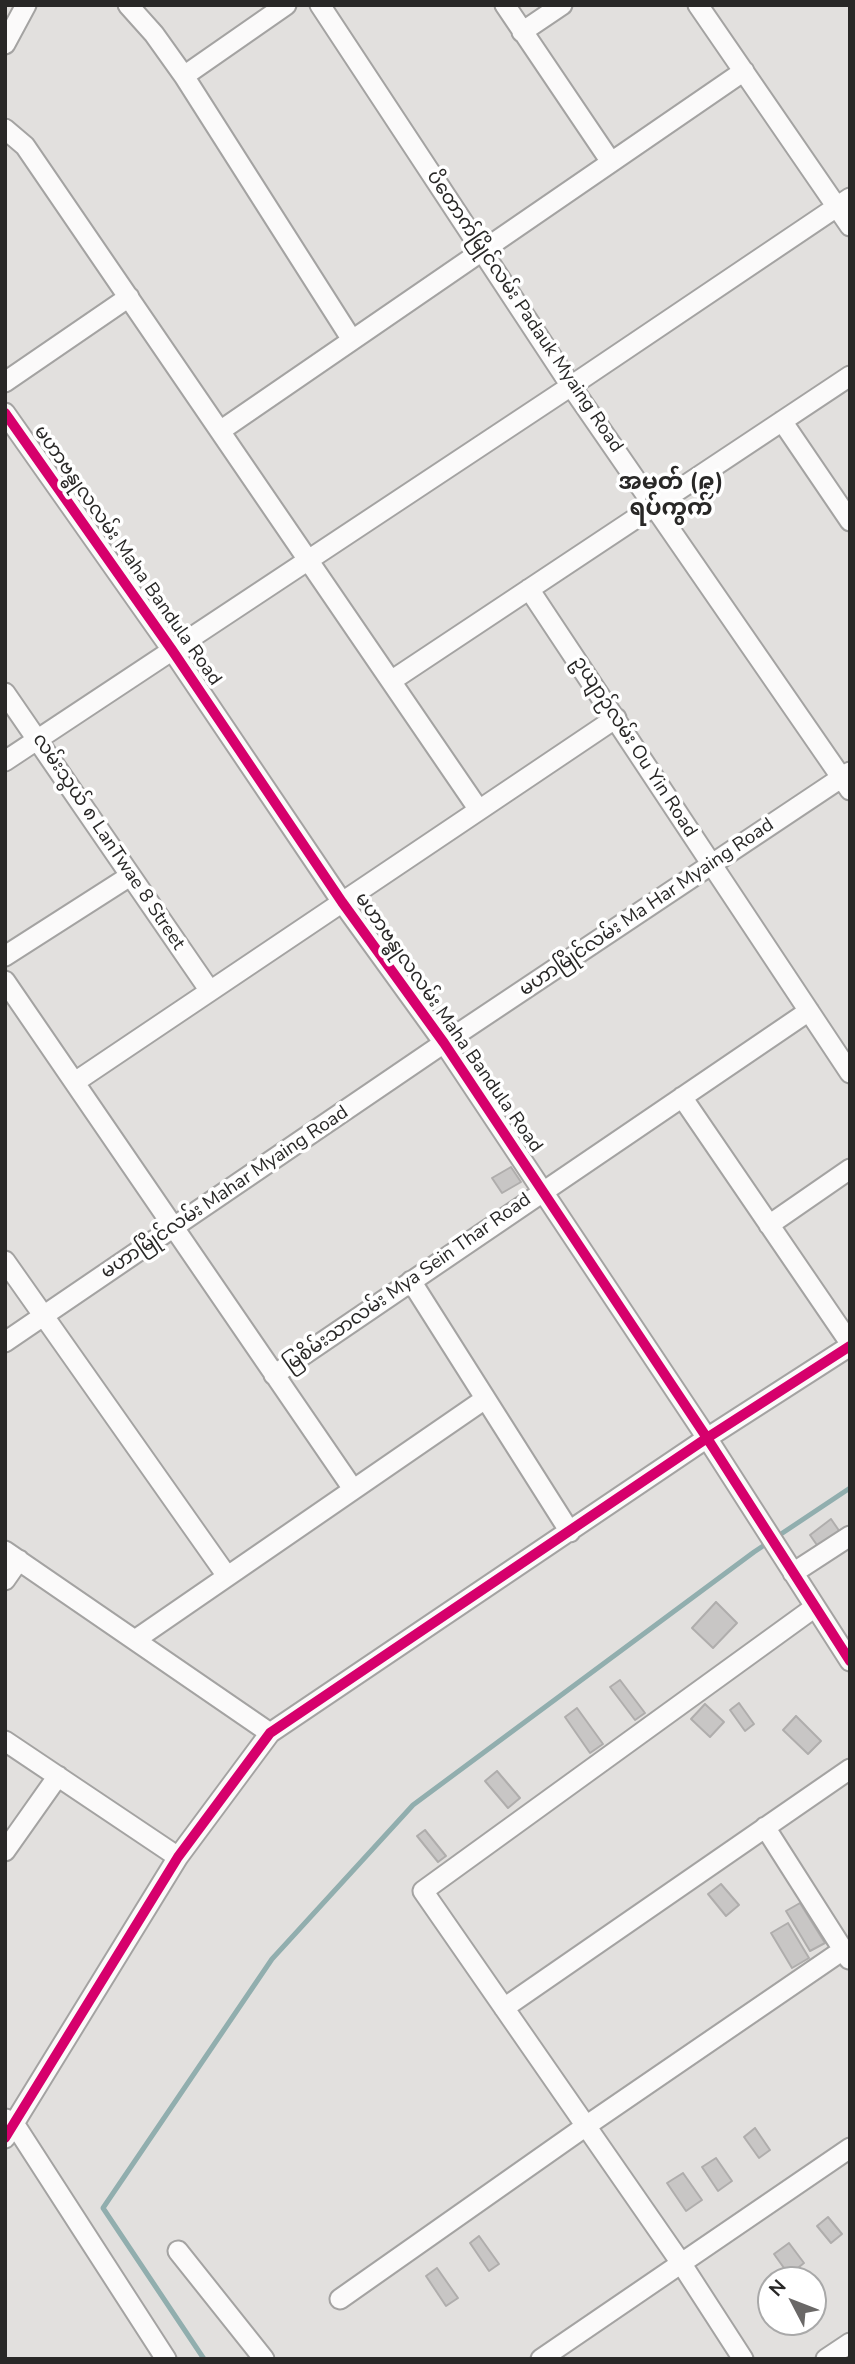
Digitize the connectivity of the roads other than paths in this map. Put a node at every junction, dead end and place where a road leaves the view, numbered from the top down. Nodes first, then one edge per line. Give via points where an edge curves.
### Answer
1 (26, 5) edge
2 (128, 5) edge
3 (286, 5) edge
4 (320, 5) edge
5 (505, 5) edge
6 (562, 5) edge
7 (698, 5) edge
8 (522, 32) junction
9 (5, 44) edge
10 (744, 71) junction
11 (184, 76) junction
12 (5, 129) edge
13 (611, 162) junction
14 (843, 203) edge
15 (850, 226) edge
16 (482, 251) junction
17 (129, 297) junction
18 (352, 340) junction
19 (850, 376) edge
20 (5, 382) edge
21 (571, 386) junction
22 (5, 413) edge
23 (782, 421) junction
24 (220, 431) junction
25 (654, 506) junction
26 (850, 521) edge
27 (308, 559) junction
28 (529, 589) junction
29 (172, 650) junction
30 (391, 681) junction
31 (5, 693) edge
32 (616, 718) junction
33 (37, 740) junction
34 (5, 761) edge
35 (847, 780) edge
36 (479, 810) junction
37 (712, 866) junction
38 (130, 876) junction
39 (342, 902) junction
40 (5, 956) edge
41 (5, 981) edge
42 (210, 992) junction
43 (809, 1011) junction
44 (444, 1043) junction
45 (850, 1073) edge
46 (75, 1082) junction
47 (682, 1097) junction
48 (850, 1169) edge
49 (542, 1191) junction
50 (769, 1225) junction
51 (174, 1228) junction
52 (5, 1261) edge
53 (411, 1281) junction
54 (43, 1317) junction
55 (5, 1342) edge
56 (850, 1345) edge
57 (274, 1375) junction
58 (485, 1399) junction
59 (707, 1438) junction
60 (353, 1489) junction
61 (570, 1532) junction
62 (850, 1536) edge
63 (12, 1556) edge
64 (793, 1573) junction
65 (227, 1576) junction
66 (5, 1580) edge
67 (815, 1607) junction
68 (135, 1640) junction
69 (850, 1661) edge
70 (270, 1733) junction
71 (5, 1741) edge
72 (850, 1769) edge
73 (58, 1776) junction
74 (765, 1827) junction
75 (5, 1851) edge
76 (178, 1857) junction
77 (847, 1955) edge
78 (504, 2008) junction
79 (586, 2126) junction
80 (9, 2127) edge
81 (850, 2148) edge
82 (177, 2251) dead end
83 (681, 2263) junction
84 (340, 2299) dead end
85 (850, 2343) edge
86 (166, 2359) edge
87 (264, 2359) edge
88 (541, 2359) edge
89 (743, 2359) edge
90 (826, 2359) edge

1 - 9 street
2 - 11 street
3 - 11 street
4 - 16 street, ပိတောက်မြိုင်လမ်း Padauk Myaing Road
5 - 8 street
6 - 8 street
7 - 10 street
8 - 13 street
10 - 13 street
10 - 14 street
11 - 18 street
12 - 17 street via 25,146
13 - 16 street
14 - 15 street
14 - 21 street
16 - 18 street
16 - 21 street, ပိတောက်မြိုင်လမ်း Padauk Myaing Road
17 - 20 street
17 - 24 street
18 - 24 street
19 - 23 street
21 - 25 street, ပိတောက်မြိုင်လမ်း Padauk Myaing Road
21 - 27 street
22 - 29 street, မဟာဗန္ဓုလလမ်း Maha Bandula Road
23 - 25 street
23 - 26 street
24 - 27 street
25 - 28 street
25 - 35 street, ပိတောက်မြိုင်လမ်း Padauk Myaing Road
27 - 29 street
27 - 30 street
28 - 30 street
28 - 32 street, ဥယျာဉ်လမ်း Ou Yin Road
29 - 33 street
29 - 39 street, မဟာဗန္ဓုလလမ်း Maha Bandula Road
30 - 36 street
31 - 33 street, လမ်းသွယ် ၈ LanTwae 8 Street
32 - 36 street
32 - 37 street, ဥယျာဉ်လမ်း Ou Yin Road
33 - 34 street
33 - 38 street, လမ်းသွယ် ၈ LanTwae 8 Street
35 - 37 street, မဟာမြိုင်လမ်း Ma Har Myaing Road
36 - 39 street
37 - 43 street, ဥယျာဉ်လမ်း Ou Yin Road
37 - 44 street, မဟာမြိုင်လမ်း Ma Har Myaing Road
38 - 40 street
38 - 42 street, လမ်းသွယ် ၈ LanTwae 8 Street
39 - 42 street
39 - 44 street, မဟာဗန္ဓုလလမ်း Maha Bandula Road
41 - 46 street
42 - 46 street
43 - 45 street, ဥယျာဉ်လမ်း Ou Yin Road
43 - 47 street
44 - 49 street, မဟာဗန္ဓုလလမ်း Maha Bandula Road
44 - 51 street, မဟာမြိုင်လမ်း Mahar Myaing Road
46 - 51 street
47 - 49 street
47 - 50 street
48 - 50 street
49 - 53 street, မြစိမ်းသာလမ်း Mya Sein Thar Road
49 - 59 street, မဟာဗန္ဓုလလမ်း Maha Bandula Road
50 - 56 street
51 - 54 street, မဟာမြိုင်လမ်း Mahar Myaing Road
51 - 57 street
52 - 54 street
53 - 57 street, မြစိမ်းသာလမ်း Mya Sein Thar Road
53 - 58 street
54 - 55 street, မဟာမြိုင်လမ်း Mahar Myaing Road
54 - 65 street
56 - 59 street
57 - 60 street
58 - 60 street
58 - 61 street
59 - 61 street
59 - 64 street, မဟာဗန္ဓုလလမ်း Maha Bandula Road
60 - 65 street
61 - 70 street
62 - 64 street
63 - 66 street
63 - 68 street
64 - 67 street, မဟာဗန္ဓုလလမ်း Maha Bandula Road
65 - 68 street
67 - 69 street, မဟာဗန္ဓုလလမ်း Maha Bandula Road
67 - 78 street via 423,1891
68 - 70 street
70 - 76 street
71 - 73 street
72 - 74 street
73 - 75 street
73 - 76 street
74 - 77 street
74 - 78 street
76 - 80 street
77 - 79 street
78 - 79 street
79 - 83 street
79 - 84 street
80 - 86 street
81 - 83 street
82 - 87 street
83 - 88 street
83 - 89 street
85 - 90 street

